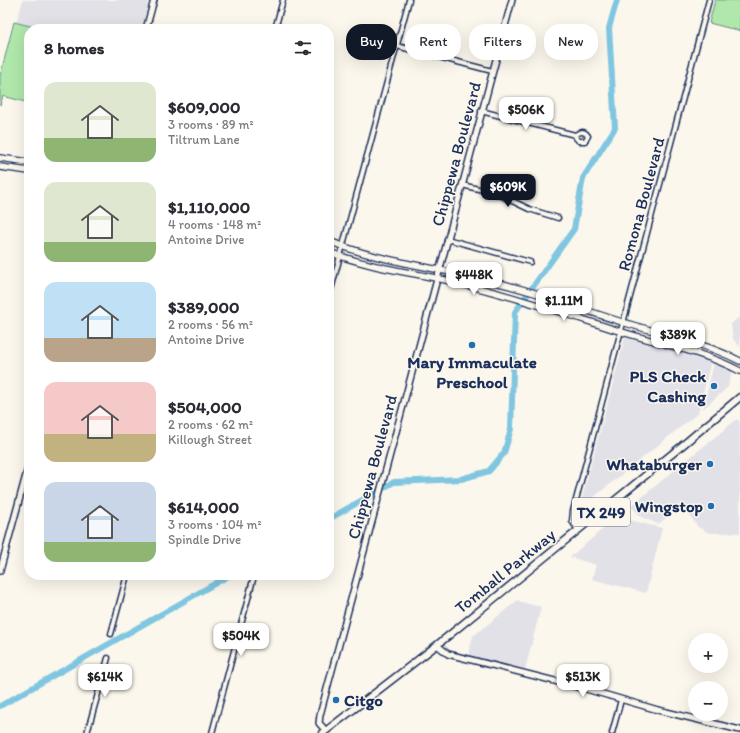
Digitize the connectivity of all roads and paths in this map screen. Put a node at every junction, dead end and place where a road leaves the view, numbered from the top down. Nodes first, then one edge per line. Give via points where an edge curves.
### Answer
1 (154, 0) edge
2 (283, 0) edge
3 (409, 0) edge
4 (512, 0) edge
5 (709, 0) edge
6 (147, 24) edge
7 (276, 24) edge
8 (397, 46) joint
9 (393, 60) edge
10 (492, 71) junction
11 (481, 111) junction
12 (574, 135) dead end
13 (0, 158) edge
14 (24, 161) edge
15 (0, 167) edge
16 (24, 170) edge
17 (462, 185) junction
18 (558, 218) dead end
19 (448, 239) junction
20 (334, 243) edge
21 (343, 247) junction
22 (334, 254) edge
23 (340, 256) junction
24 (530, 262) dead end
25 (439, 270) junction
26 (334, 278) edge
27 (436, 278) junction
28 (492, 282) junction
29 (489, 291) junction
30 (571, 305) junction
31 (567, 314) junction
32 (623, 322) junction
33 (620, 331) junction
34 (693, 342) junction
35 (690, 351) junction
36 (740, 361) edge
37 (740, 371) edge
38 (740, 397) edge
39 (24, 482) edge
40 (578, 530) junction
41 (0, 571) edge
42 (126, 580) edge
43 (253, 580) edge
44 (111, 634) dead end
45 (437, 645) junction
46 (108, 658) dead end
47 (621, 700) junction
48 (740, 730) edge
49 (324, 732) edge
50 (87, 733) edge
51 (212, 733) edge
52 (612, 733) edge

1 - 6 street
2 - 7 street
3 - 8 street
4 - 10 street, Chippewa Boulevard
5 - 32 street, Romona Boulevard
8 - 10 street
9 - 21 street
10 - 11 street, Chippewa Boulevard
11 - 12 street
11 - 17 street, Chippewa Boulevard
13 - 14 main road
15 - 16 main road
17 - 18 street via 491,192 529,209
17 - 19 street, Chippewa Boulevard
19 - 24 street
19 - 25 street, Chippewa Boulevard
20 - 21 main road
21 - 23 street
21 - 25 main road
22 - 23 main road
23 - 26 street
23 - 27 main road
25 - 27 street, Chippewa Boulevard
25 - 28 main road
27 - 29 main road
27 - 49 street, Chippewa Boulevard via 320,715 319,723
28 - 29 main road
28 - 30 main road
29 - 31 main road
30 - 31 main road
30 - 32 main road
31 - 33 main road
32 - 33 street, Romona Boulevard
32 - 34 main road
33 - 35 main road
33 - 40 street, Romona Boulevard via 573,511 572,521
34 - 35 main road
34 - 36 main road
35 - 37 main road via 726,363
38 - 40 main road, Tomball Parkway / TX 249
39 - 41 street
40 - 45 main road, Tomball Parkway / TX 249
42 - 44 street
43 - 51 street
45 - 47 street via 448,654
45 - 49 main road, Tomball Parkway / TX 249
46 - 50 street
47 - 48 street
47 - 52 street

